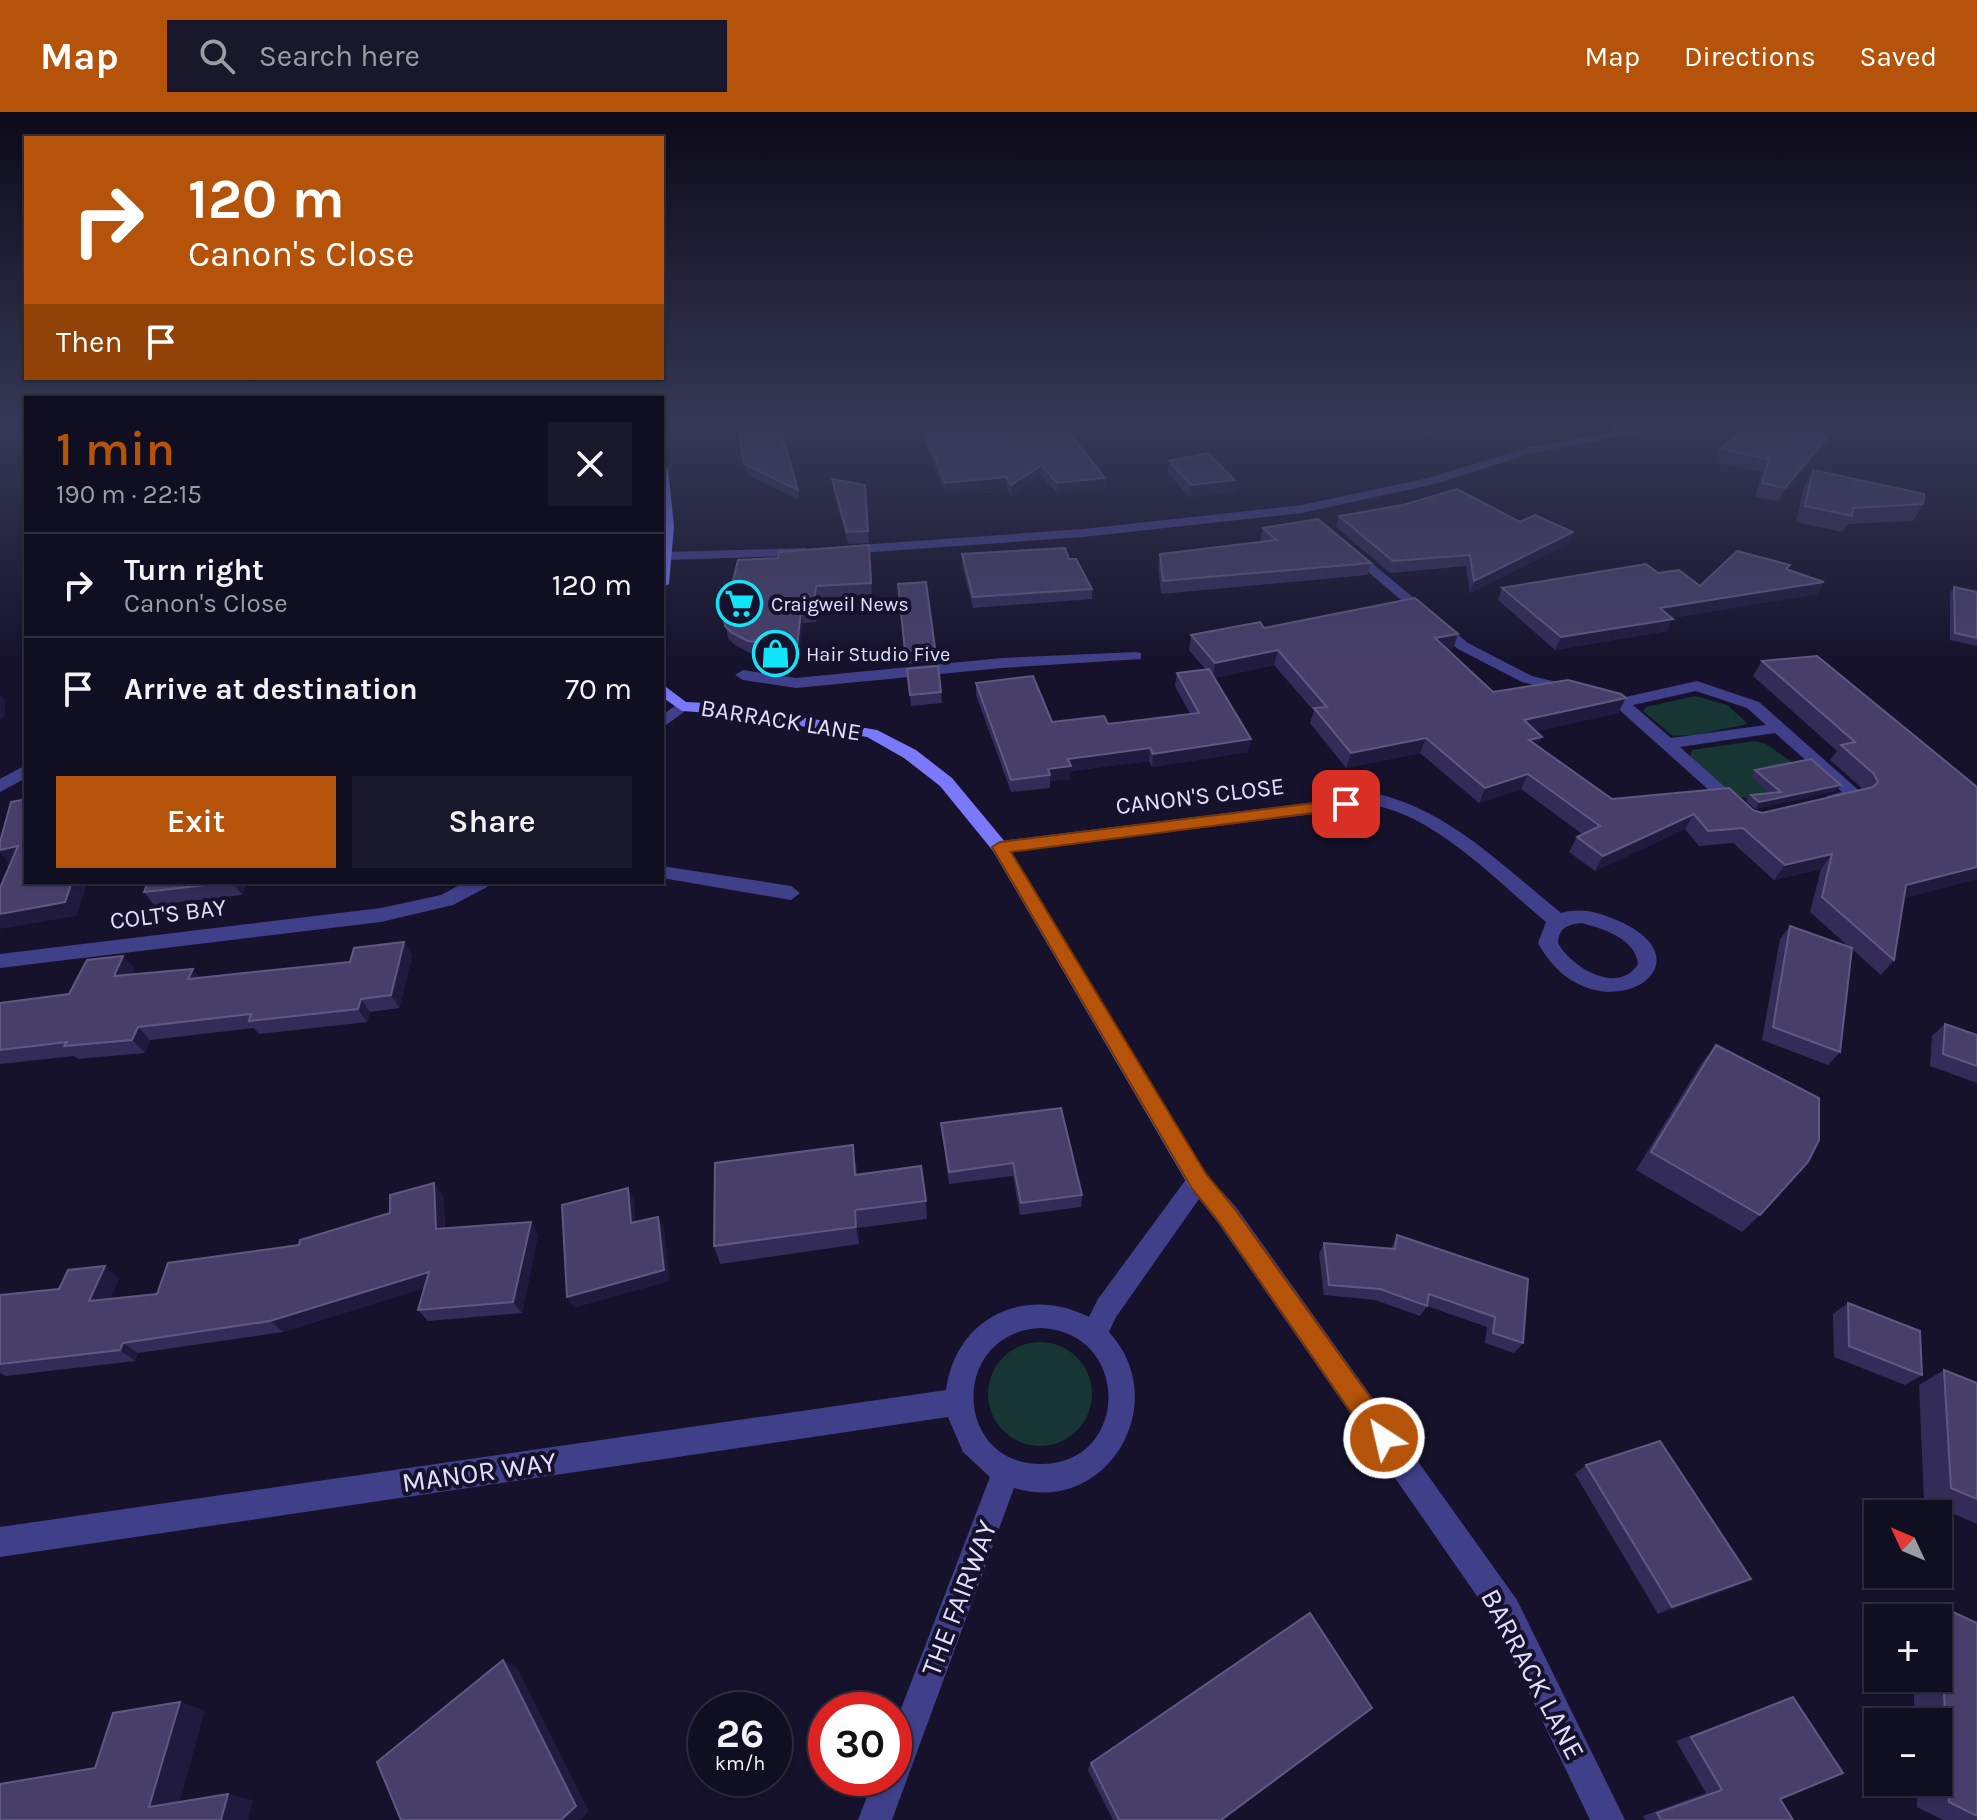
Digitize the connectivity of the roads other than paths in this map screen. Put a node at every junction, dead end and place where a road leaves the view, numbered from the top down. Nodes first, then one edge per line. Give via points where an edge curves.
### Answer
1 (667, 503) edge
2 (1350, 503) edge
3 (1337, 538) edge
4 (822, 551) edge
5 (838, 551) edge
6 (669, 556) junction
7 (664, 576) edge
8 (1136, 656) dead end
9 (743, 675) dead end
10 (664, 691) edge
11 (1621, 703) junction
12 (682, 706) junction
13 (664, 721) edge
14 (1779, 728) junction
15 (1666, 744) junction
16 (24, 771) edge
17 (0, 787) edge
18 (1811, 805) edge
19 (1751, 819) edge
20 (1000, 847) junction
21 (664, 872) edge
22 (476, 884) edge
23 (791, 893) dead end
24 (1558, 921) junction
25 (0, 961) edge
26 (1198, 1181) junction
27 (1095, 1333) junction
28 (959, 1402) junction
29 (1006, 1471) junction
30 (0, 1542) edge
31 (912, 1722) edge
32 (884, 1796) edge
33 (875, 1820) edge
34 (1608, 1820) edge

1 - 6 street
2 - 5 street via 1308,514
3 - 11 street via 1463,646 1527,679
4 - 6 street
6 - 7 street
8 - 9 street via 796,683
10 - 12 street, BARRACK LANE
11 - 14 street via 1697,686 1753,705
11 - 15 street
12 - 13 street
12 - 20 street, BARRACK LANE via 871,733 946,782
14 - 15 street
14 - 18 street via 1855,795
15 - 19 street
16 - 17 street
20 - 24 street, CANON'S CLOSE via 1394,801 1430,819
20 - 26 street, BARRACK LANE
21 - 23 street
22 - 25 street, COLT'S BAY via 446,900 381,915
24 - 24 street via 1581,916 1623,929 1643,949 1646,969 1629,983 1616,985 1569,970 1548,943
26 - 27 street via 1107,1308
26 - 34 street, BARRACK LANE via 1506,1611
27 - 28 street via 1050,1316 1026,1316 1004,1324 970,1355
27 - 29 street via 1120,1379 1123,1404 1104,1452 1084,1469 1060,1478 1032,1479
28 - 29 street via 966,1430 983,1455
28 - 30 street, MANOR WAY
29 - 31 street, THE FAIRWAY
32 - 33 street

